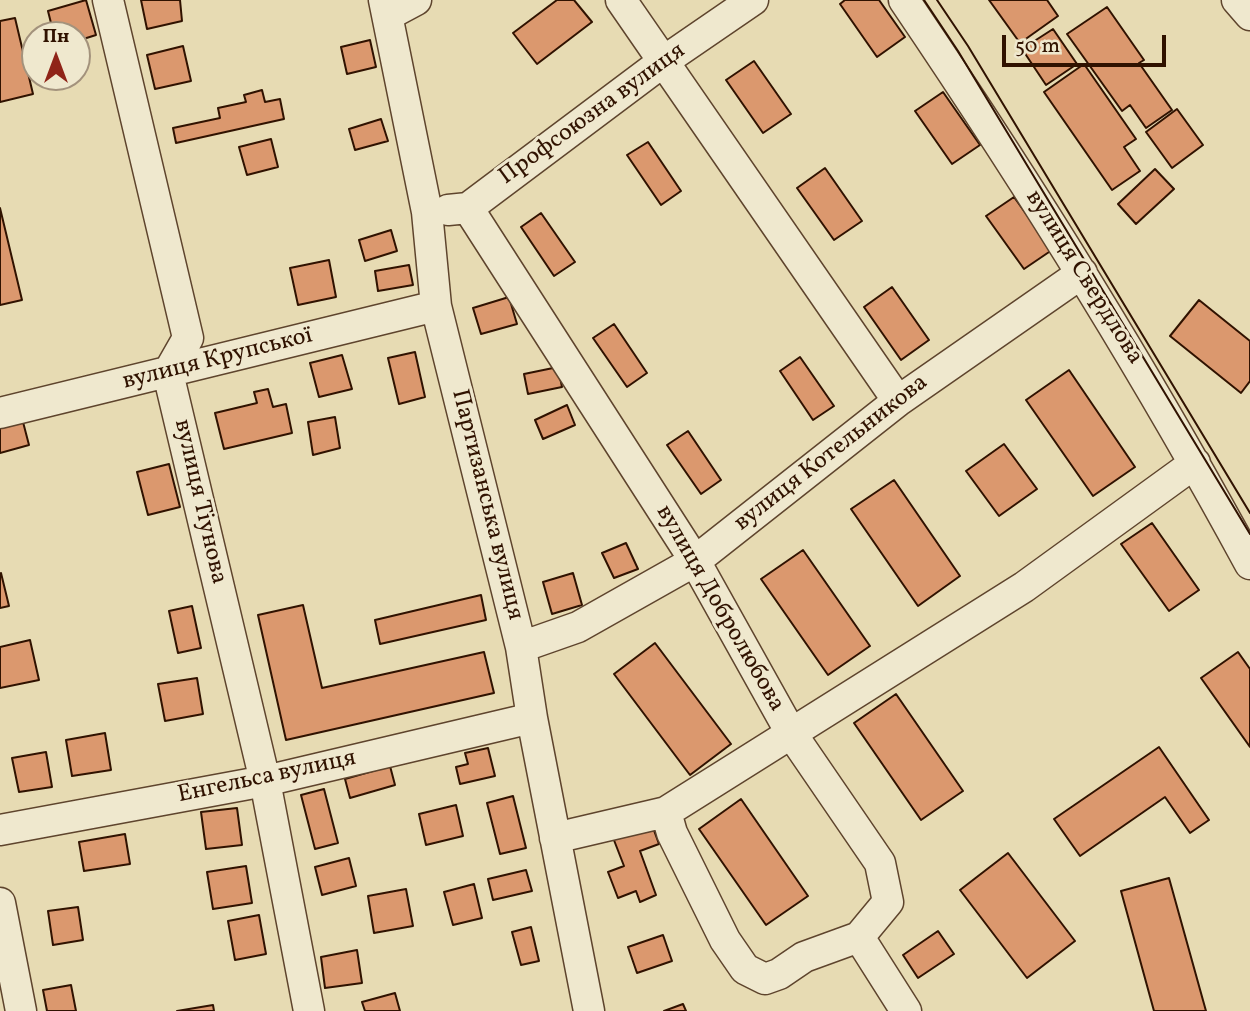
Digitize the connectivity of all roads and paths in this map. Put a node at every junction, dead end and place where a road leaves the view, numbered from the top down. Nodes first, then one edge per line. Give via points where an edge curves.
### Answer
1 (108, 0) edge
2 (416, 0) edge
3 (621, 0) edge
4 (904, 0) edge
5 (1237, 0) edge
6 (749, 1) edge
7 (386, 7) edge
8 (1250, 15) edge
9 (664, 61) junction
10 (468, 208) junction
11 (427, 212) junction
12 (1082, 273) junction
13 (436, 306) junction
14 (188, 338) junction
15 (227, 357) junction
16 (168, 373) junction
17 (898, 401) junction
18 (0, 413) edge
19 (1195, 463) junction
20 (695, 561) junction
21 (1250, 564) edge
22 (521, 647) junction
23 (531, 718) junction
24 (791, 733) junction
25 (265, 781) junction
26 (666, 812) junction
27 (0, 830) edge
28 (555, 838) junction
29 (0, 903) edge
30 (859, 937) junction
31 (21, 1011) edge
32 (309, 1011) edge
33 (589, 1011) edge
34 (906, 1011) edge

1 - 14 street
2 - 7 street
3 - 9 street
4 - 12 street, вулиця Свердлова
5 - 8 street
6 - 9 street, Профсоюзна вулиця
7 - 11 street, Партизанська вулиця
9 - 10 street, Профсоюзна вулиця
9 - 17 street
10 - 11 street
10 - 20 street, вулиця Добролюбова
11 - 13 street, Партизанська вулиця
12 - 17 street, вулиця Котельникова
12 - 19 street, вулиця Свердлова
13 - 15 street, вулиця Крупської
13 - 22 street, Партизанська вулиця
14 - 15 street
14 - 16 street
15 - 16 street, вулиця Крупської
16 - 18 street, вулиця Крупської
16 - 25 street, вулиця Тіунова
17 - 20 street, вулиця Котельникова
19 - 21 street, вулиця Свердлова
19 - 24 street via 1024,587
20 - 22 street, вулиця Котельникова via 578,627
20 - 24 street, вулиця Добролюбова
22 - 23 street, Партизанська вулиця
23 - 25 street, Енгельса вулиця
23 - 28 street, Партизанська вулиця
24 - 26 street
24 - 30 street, вулиця Добролюбова via 880,863 888,902
25 - 27 street, Енгельса вулиця
25 - 32 street, вулиця Тіунова
26 - 28 street
26 - 30 street via 725,940 745,969 765,979 804,957
28 - 33 street, Партизанська вулиця
29 - 31 street
30 - 34 street

